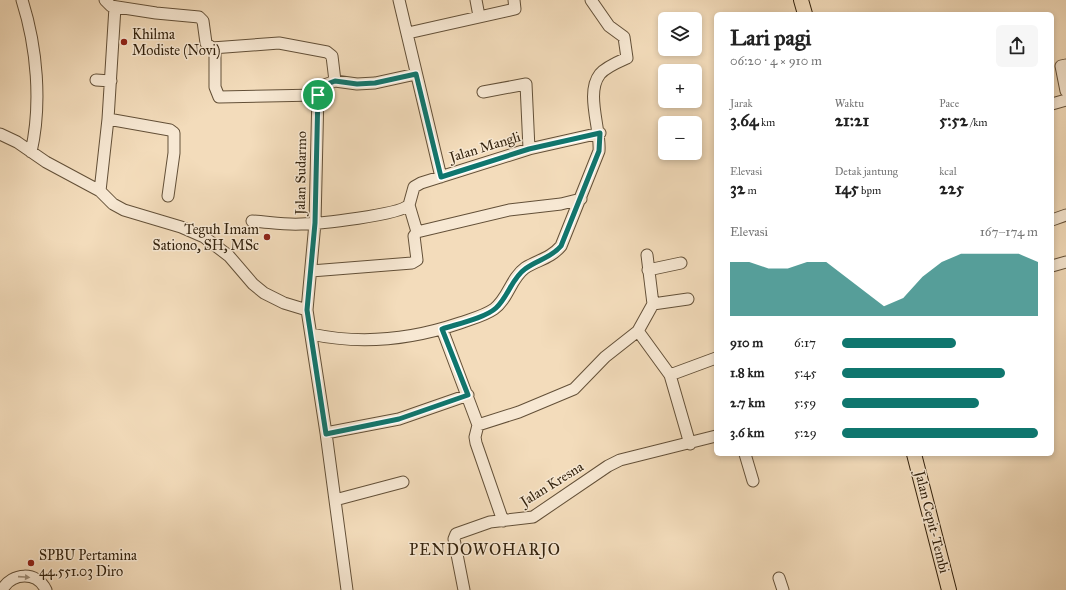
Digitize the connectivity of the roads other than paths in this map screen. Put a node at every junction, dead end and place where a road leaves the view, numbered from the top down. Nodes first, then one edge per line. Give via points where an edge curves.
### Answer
1 (22, 0) edge
2 (105, 0) edge
3 (399, 0) edge
4 (476, 0) edge
5 (514, 0) edge
6 (591, 0) edge
7 (802, 0) edge
8 (115, 7) junction
9 (805, 12) edge
10 (479, 16) junction
11 (408, 33) junction
12 (215, 48) junction
13 (1066, 65) edge
14 (416, 74) junction
15 (96, 80) dead end
16 (111, 81) junction
17 (335, 81) junction
18 (1066, 91) edge
19 (482, 92) dead end
20 (318, 95) junction
21 (1066, 100) edge
22 (1054, 103) edge
23 (108, 119) junction
24 (600, 133) junction
25 (0, 134) edge
26 (529, 149) junction
27 (31, 152) junction
28 (441, 177) junction
29 (100, 191) junction
30 (168, 196) dead end
31 (581, 199) junction
32 (409, 205) junction
33 (1066, 215) edge
34 (1054, 219) edge
35 (252, 221) dead end
36 (315, 223) junction
37 (417, 232) junction
38 (647, 255) dead end
39 (1066, 262) edge
40 (681, 263) dead end
41 (1054, 265) edge
42 (648, 270) junction
43 (311, 271) junction
44 (688, 298) dead end
45 (653, 304) junction
46 (307, 310) junction
47 (442, 329) junction
48 (638, 331) junction
49 (311, 334) junction
50 (714, 359) edge
51 (670, 375) junction
52 (468, 395) junction
53 (478, 425) junction
54 (326, 434) junction
55 (714, 437) edge
56 (690, 444) junction
57 (746, 456) edge
58 (915, 456) edge
59 (753, 481) dead end
60 (403, 482) dead end
61 (335, 500) junction
62 (504, 521) junction
63 (779, 578) dead end
64 (948, 587) edge
65 (2, 590) edge
66 (46, 590) edge
67 (347, 590) edge
68 (464, 590) edge
69 (783, 590) edge

1 - 27 street via 32,39 35,74 36,114
2 - 8 street
3 - 11 street
4 - 10 street
5 - 10 street via 515,9
6 - 24 street via 609,26 622,35 626,42 627,58 600,74 596,81 594,102
7 - 9 main road
8 - 12 street via 198,17 203,21 206,42
8 - 16 street
10 - 11 street
11 - 14 street
12 - 17 street via 279,43 327,52 332,56
12 - 20 street via 215,87 219,97
13 - 18 street via 1061,66
14 - 17 street via 375,83
14 - 28 street
15 - 16 street
16 - 23 street
17 - 20 street via 320,88
19 - 26 street via 526,84
20 - 36 street, Jalan Sudarmo
21 - 22 street
23 - 29 street
23 - 30 street via 170,130 174,134
24 - 26 street, Jalan Mangli
24 - 31 street via 599,151
25 - 27 street
26 - 28 street, Jalan Mangli
27 - 29 street
28 - 32 street, Jalan Mangli via 416,185
29 - 46 street via 113,204 124,210 181,227 204,238 229,256 264,293
31 - 37 street via 509,210
31 - 47 street via 565,240 558,250 523,271 495,308 486,314
32 - 36 street via 399,210 358,218
32 - 37 street
33 - 34 street
35 - 36 street
36 - 43 street, Jalan Sudarmo
37 - 43 street via 414,236 417,256 415,262
38 - 42 street
39 - 41 street
40 - 42 street
42 - 45 street
43 - 46 street, Jalan Sudarmo
44 - 45 street
45 - 48 street
46 - 49 street, Jalan Sudarmo
47 - 49 street via 406,337 368,341
47 - 52 street
48 - 51 street
48 - 53 street via 605,357 574,389 519,412
49 - 54 street, Jalan Sudarmo
50 - 51 street
51 - 56 street
52 - 53 street
52 - 54 street via 399,419
53 - 62 street via 476,443
54 - 61 street, Jalan Sudarmo
55 - 56 street, Jalan Kresna
56 - 62 street, Jalan Kresna via 620,460 533,517
57 - 59 street
58 - 64 main road, Jalan Cepit-Tembi
60 - 61 street
61 - 67 street, Jalan Sudarmo
62 - 68 street, Jalan Kresna via 490,522 454,536
63 - 69 street
65 -> 66 street via 10,580 23,576 39,580

